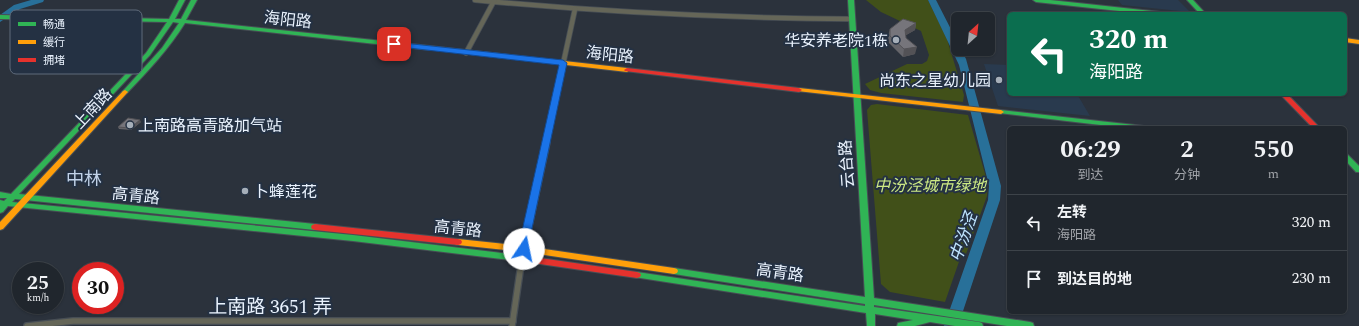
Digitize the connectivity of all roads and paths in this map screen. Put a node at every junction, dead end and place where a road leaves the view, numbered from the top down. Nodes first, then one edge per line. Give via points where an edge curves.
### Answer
1 (182, 0) edge
2 (194, 0) edge
3 (474, 0) edge
4 (851, 0) edge
5 (1036, 0) edge
6 (1190, 0) edge
7 (494, 1) edge
8 (575, 9) junction
9 (1143, 12) edge
10 (1201, 12) edge
11 (0, 17) edge
12 (10, 17) edge
13 (142, 19) edge
14 (852, 19) junction
15 (171, 20) junction
16 (184, 21) junction
17 (1347, 40) edge
18 (1359, 42) edge
19 (466, 52) junction
20 (142, 61) edge
21 (563, 63) junction
22 (130, 74) edge
23 (856, 96) junction
24 (1285, 96) edge
25 (1126, 126) edge
26 (1316, 126) edge
27 (1347, 158) edge
28 (1359, 170) edge
29 (0, 195) edge
30 (13, 196) junction
31 (28, 197) junction
32 (3, 203) edge
33 (19, 205) junction
34 (0, 210) edge
35 (0, 227) edge
36 (524, 249) junction
37 (522, 258) junction
38 (869, 300) junction
39 (870, 309) junction
40 (936, 319) junction
41 (513, 323) edge
42 (27, 326) edge
43 (871, 326) edge
44 (901, 326) edge
45 (979, 326) edge
46 (1030, 326) edge

1 - 15 main road, 上南路
2 - 16 main road, 上南路
3 - 7 street
4 - 14 main road, 云台路
5 - 9 main road
6 - 10 main road
7 - 8 street
7 - 19 street
8 - 14 street via 765,18
8 - 21 street
11 - 12 main road, 海阳路
13 - 15 main road, 海阳路
14 - 23 main road, 云台路
15 - 16 main road, 海阳路
15 - 20 main road, 上南路
16 - 19 main road, 海阳路
16 - 31 main road, 上南路 via 162,53
17 - 18 main road
19 - 21 main road, 海阳路
21 - 23 main road, 海阳路
21 - 36 street
22 - 30 main road, 上南路
23 - 25 main road, 海阳路
23 - 38 main road, 云台路
24 - 26 main road
27 - 28 main road
29 - 30 main road, 高青路
30 - 31 main road, 高青路
30 - 32 main road, 上南路
31 - 33 main road, 上南路
31 - 36 main road, 高青路
32 - 33 main road, 高青路
32 - 34 main road, 上南路
33 - 35 main road, 上南路
33 - 37 main road, 高青路 via 353,238
36 - 37 street
36 - 38 main road, 高青路
37 - 39 main road, 高青路
37 - 41 street
38 - 39 main road, 云台路
38 - 46 main road, 高青路
39 - 40 main road, 高青路
39 - 43 main road, 云台路
40 - 44 main road
40 - 45 main road, 高青路
41 - 42 street, 上南路 3651 弄 via 72,321

